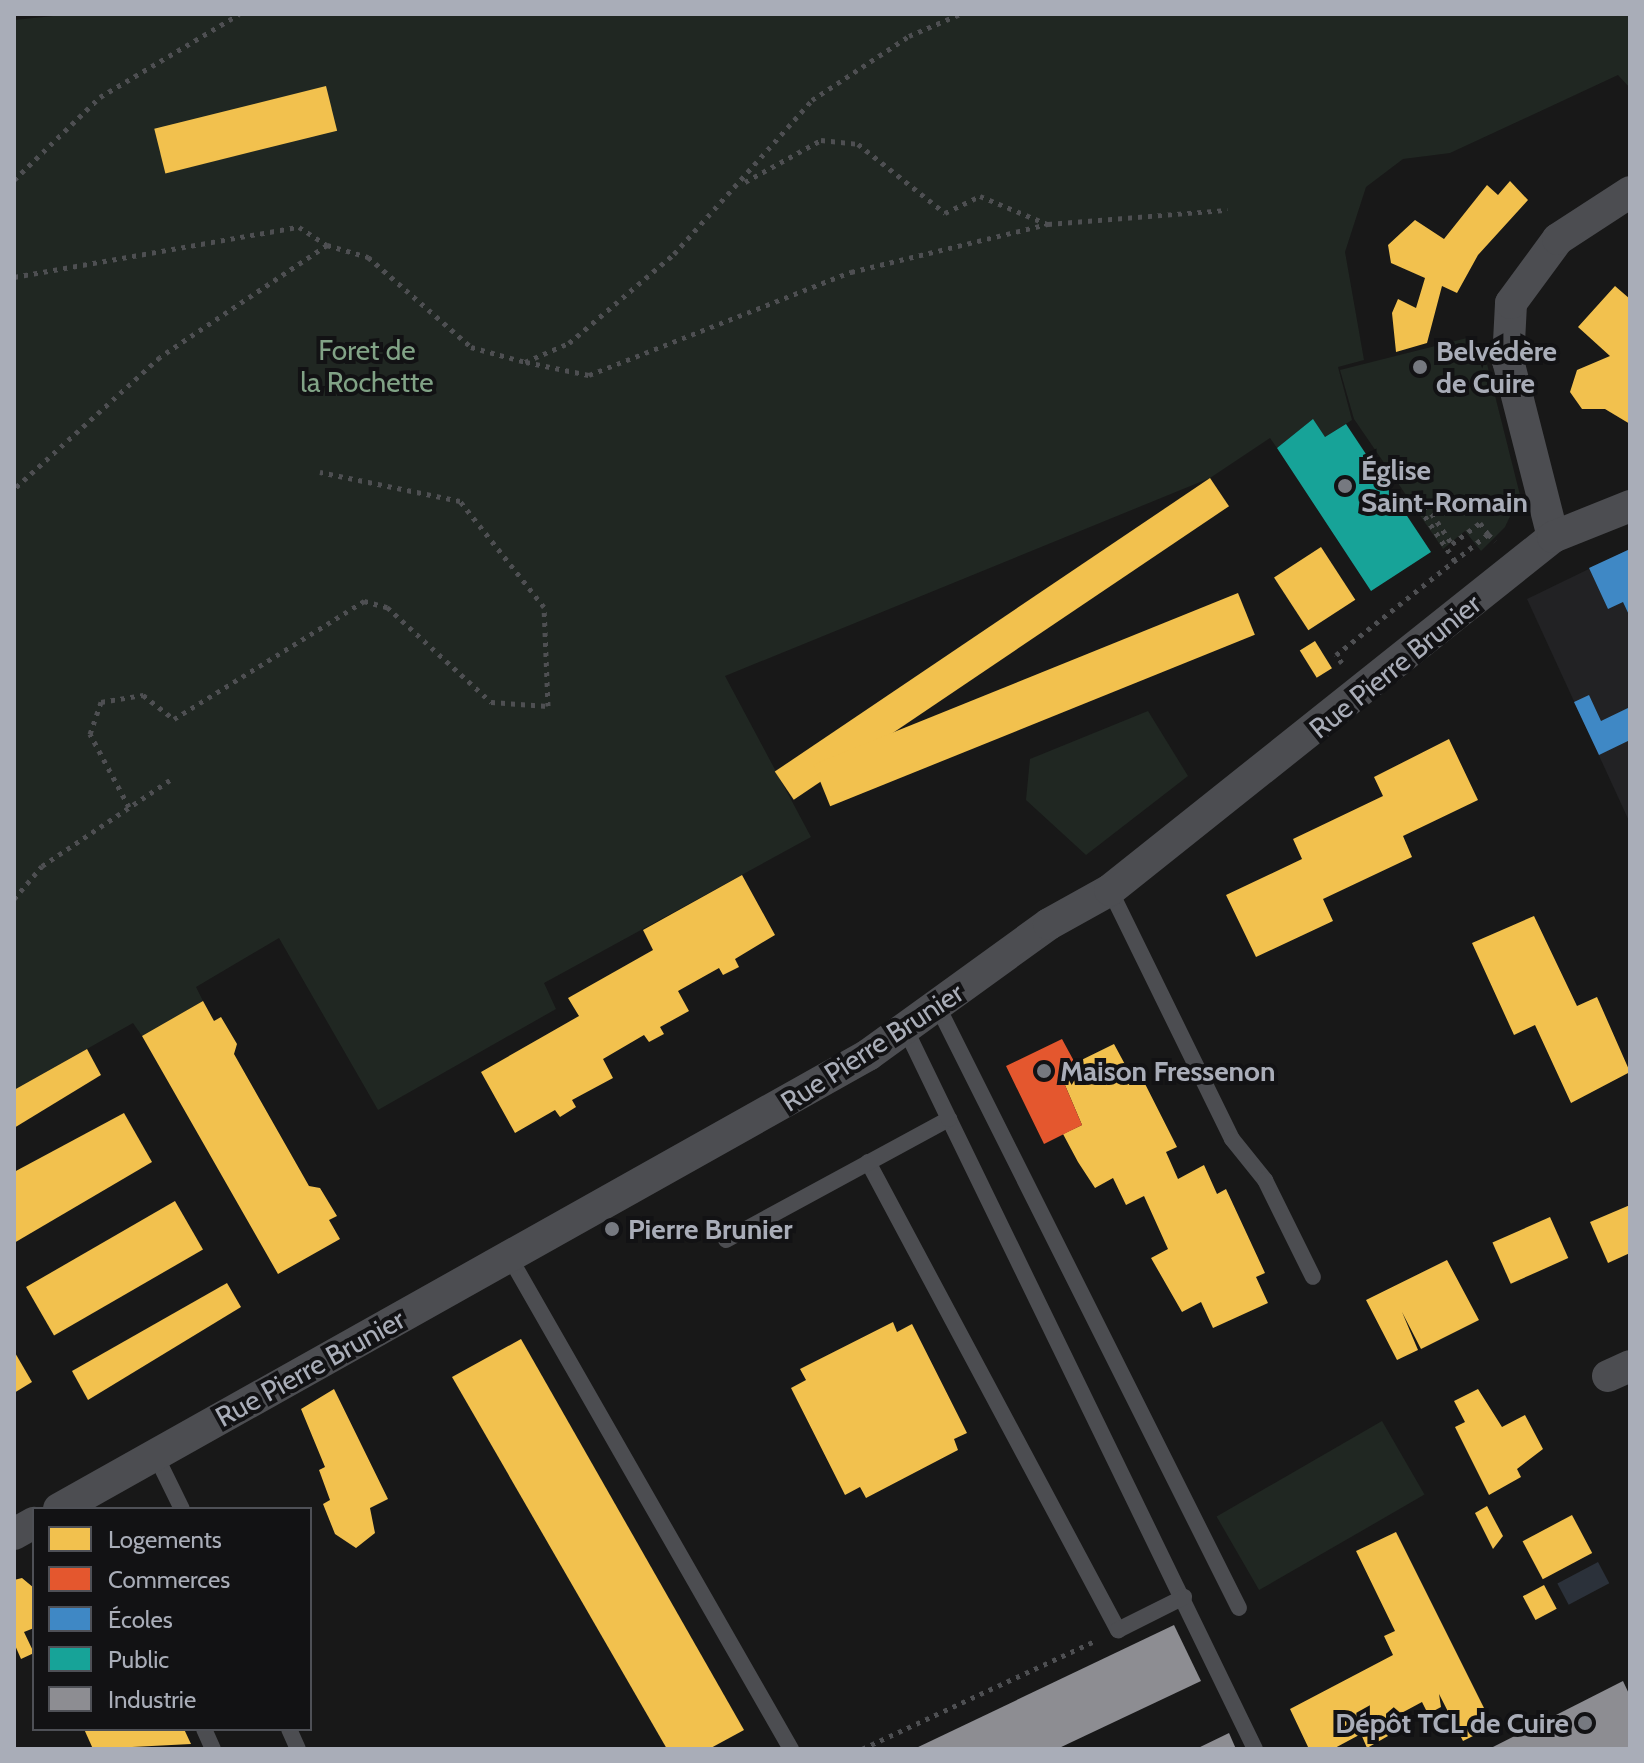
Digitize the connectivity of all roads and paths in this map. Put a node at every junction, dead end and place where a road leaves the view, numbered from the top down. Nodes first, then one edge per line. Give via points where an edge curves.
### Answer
1 (239, 14) edge
2 (960, 14) edge
3 (14, 180) edge
4 (740, 185) junction
5 (1630, 192) edge
6 (1227, 210) dead end
7 (1048, 224) junction
8 (327, 245) junction
9 (14, 277) edge
10 (525, 362) junction
11 (320, 472) dead end
12 (14, 489) edge
13 (1630, 506) edge
14 (1488, 534) junction
15 (1553, 537) junction
16 (1498, 545) dead end
17 (1455, 561) junction
18 (1340, 653) dead end
19 (170, 780) dead end
20 (129, 807) junction
21 (1110, 890) junction
22 (14, 899) edge
23 (938, 1007) junction
24 (906, 1030) junction
25 (949, 1119) junction
26 (868, 1162) junction
27 (726, 1240) dead end
28 (510, 1258) junction
29 (1313, 1277) dead end
30 (155, 1454) junction
31 (95, 1500) edge
32 (67, 1507) edge
33 (181, 1507) edge
34 (32, 1524) edge
35 (14, 1534) edge
36 (1184, 1597) junction
37 (1239, 1608) dead end
38 (1118, 1630) junction
39 (791, 1749) edge
40 (862, 1749) edge
41 (1255, 1749) edge

1 - 3 path via 100,97
2 - 4 path via 909,36 812,100
4 - 7 path via 821,140 858,144 945,213 980,196
4 - 10 path via 674,254 569,343
5 - 15 street via 1558,239 1511,303 1508,361
6 - 7 path
7 - 10 path via 851,272 589,375
8 - 9 path via 299,227
8 - 10 path via 368,257 471,347
8 - 12 path via 160,357
11 - 20 path via 460,501 544,607 548,706 491,702 387,607 364,601 174,719 143,695 101,702 90,734
13 - 15 street, Rue Pierre Brunier
14 - 16 path
14 - 17 path
14 - 17 path via 1480,523 1452,544 1426,505 1420,509
15 - 21 street, Rue Pierre Brunier
17 - 18 path
19 - 20 path
20 - 22 path via 42,866
21 - 23 street, Rue Pierre Brunier via 1049,924
21 - 29 lane via 1232,1139 1265,1180
23 - 24 street, Rue Pierre Brunier
23 - 37 lane
24 - 25 lane
24 - 28 street, Rue Pierre Brunier
25 - 26 lane
25 - 36 lane
26 - 27 lane
26 - 38 lane
28 - 30 street, Rue Pierre Brunier
28 - 39 lane
30 - 31 street, Rue Pierre Brunier
30 - 33 lane
31 - 32 street, Rue Pierre Brunier
34 - 35 street
36 - 38 lane
36 - 41 lane
38 - 40 path

